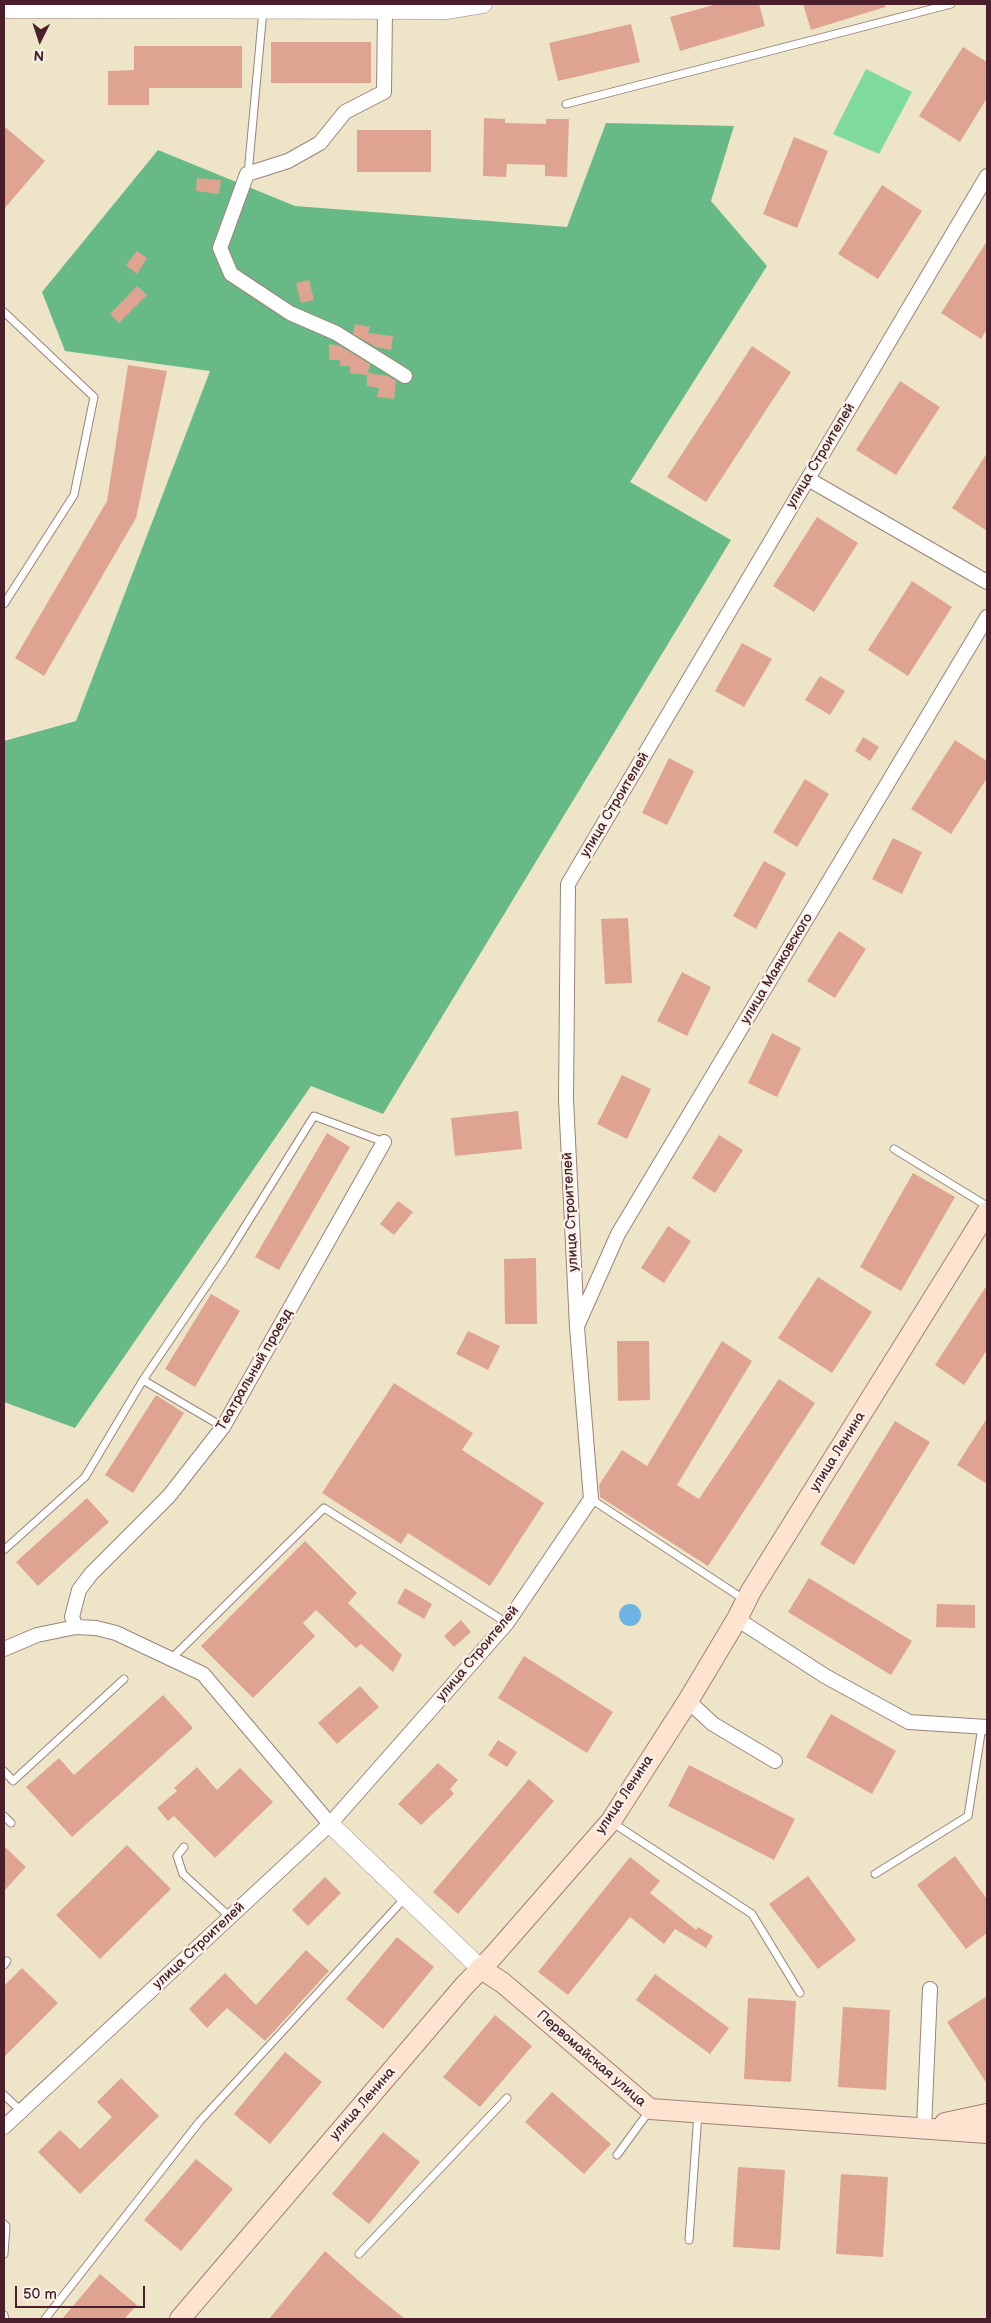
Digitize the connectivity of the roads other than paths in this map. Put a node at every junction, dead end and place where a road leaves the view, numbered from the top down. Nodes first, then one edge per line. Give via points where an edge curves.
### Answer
1 (483, 4) edge
2 (951, 4) edge
3 (4, 9) edge
4 (263, 9) junction
5 (385, 10) junction
6 (566, 104) dead end
7 (248, 174) junction
8 (987, 176) edge
9 (4, 312) edge
10 (405, 376) dead end
11 (808, 479) junction
12 (987, 582) edge
13 (4, 604) edge
14 (987, 617) edge
15 (384, 1142) joint
16 (894, 1149) dead end
17 (987, 1206) edge
18 (987, 1212) edge
19 (576, 1327) junction
20 (142, 1380) junction
21 (223, 1427) junction
22 (591, 1499) junction
23 (4, 1550) edge
24 (746, 1601) junction
25 (737, 1619) junction
26 (507, 1623) junction
27 (76, 1627) junction
28 (4, 1649) edge
29 (171, 1659) junction
30 (124, 1679) dead end
31 (688, 1701) junction
32 (985, 1727) edge
33 (775, 1761) dead end
34 (4, 1771) edge
35 (4, 1816) edge
36 (611, 1821) junction
37 (11, 1824) dead end
38 (330, 1824) junction
39 (184, 1847) dead end
40 (874, 1874) dead end
41 (406, 1897) junction
42 (230, 1917) junction
43 (480, 1968) junction
44 (930, 1989) dead end
45 (800, 1993) dead end
46 (4, 2095) edge
47 (507, 2098) dead end
48 (650, 2109) junction
49 (21, 2111) junction
50 (698, 2113) junction
51 (987, 2114) edge
52 (4, 2127) edge
53 (924, 2128) junction
54 (987, 2133) edge
55 (617, 2154) dead end
56 (4, 2224) edge
57 (688, 2240) dead end
58 (4, 2254) edge
59 (358, 2254) dead end
60 (4, 2315) edge
61 (6, 2319) edge
62 (45, 2319) edge
63 (180, 2319) edge

1 - 5 street via 446,10
2 - 6 lane
3 - 4 street
4 - 5 street
4 - 7 lane
5 - 7 street via 384,92 345,112 320,143 288,161
7 - 10 street via 220,248 231,274 290,313 336,333
8 - 11 street, улица Строителей
9 - 13 lane via 94,397 74,495
11 - 12 street
11 - 19 street, улица Строителей via 568,884 566,1099
14 - 19 street, улица Маяковского via 618,1234
15 - 20 lane via 314,1116 226,1257
15 - 21 street, Театральный проезд
16 - 17 lane
18 - 24 main road, улица Ленина
19 - 22 street, улица Строителей
20 - 21 lane
20 - 23 lane via 85,1477
21 - 27 street, Театральный проезд via 169,1496 79,1590 72,1617
22 - 24 lane
22 - 26 street, улица Строителей
24 - 25 main road, улица Ленина
25 - 31 main road, улица Ленина
25 - 32 street via 825,1676 909,1722
26 - 29 lane via 324,1508
26 - 38 street, улица Строителей
27 - 28 street via 37,1635
27 - 29 street via 116,1633
29 - 38 street via 203,1674
30 - 34 lane via 13,1781
31 - 33 street via 714,1724
31 - 36 main road, улица Ленина
32 - 40 lane via 968,1816
35 - 37 lane
36 - 43 main road, улица Ленина
36 - 45 lane via 752,1914
38 - 41 street, Первомайская улица
38 - 42 street, улица Строителей
39 - 42 lane via 177,1856 183,1874
41 - 43 street, Первомайская улица
41 - 62 lane via 200,2121
42 - 49 street, улица Строителей
43 - 48 main road, Первомайская улица via 503,1983
43 - 63 main road, улица Ленина
44 - 53 street
46 - 49 lane
47 - 59 lane
48 - 50 main road, Первомайская улица
48 - 55 lane
49 - 52 street, улица Строителей
50 - 53 main road, Первомайская улица
50 - 57 lane
51 - 53 main road, Первомайская улица
53 - 54 main road, Первомайская улица
56 - 58 lane
60 - 61 lane

